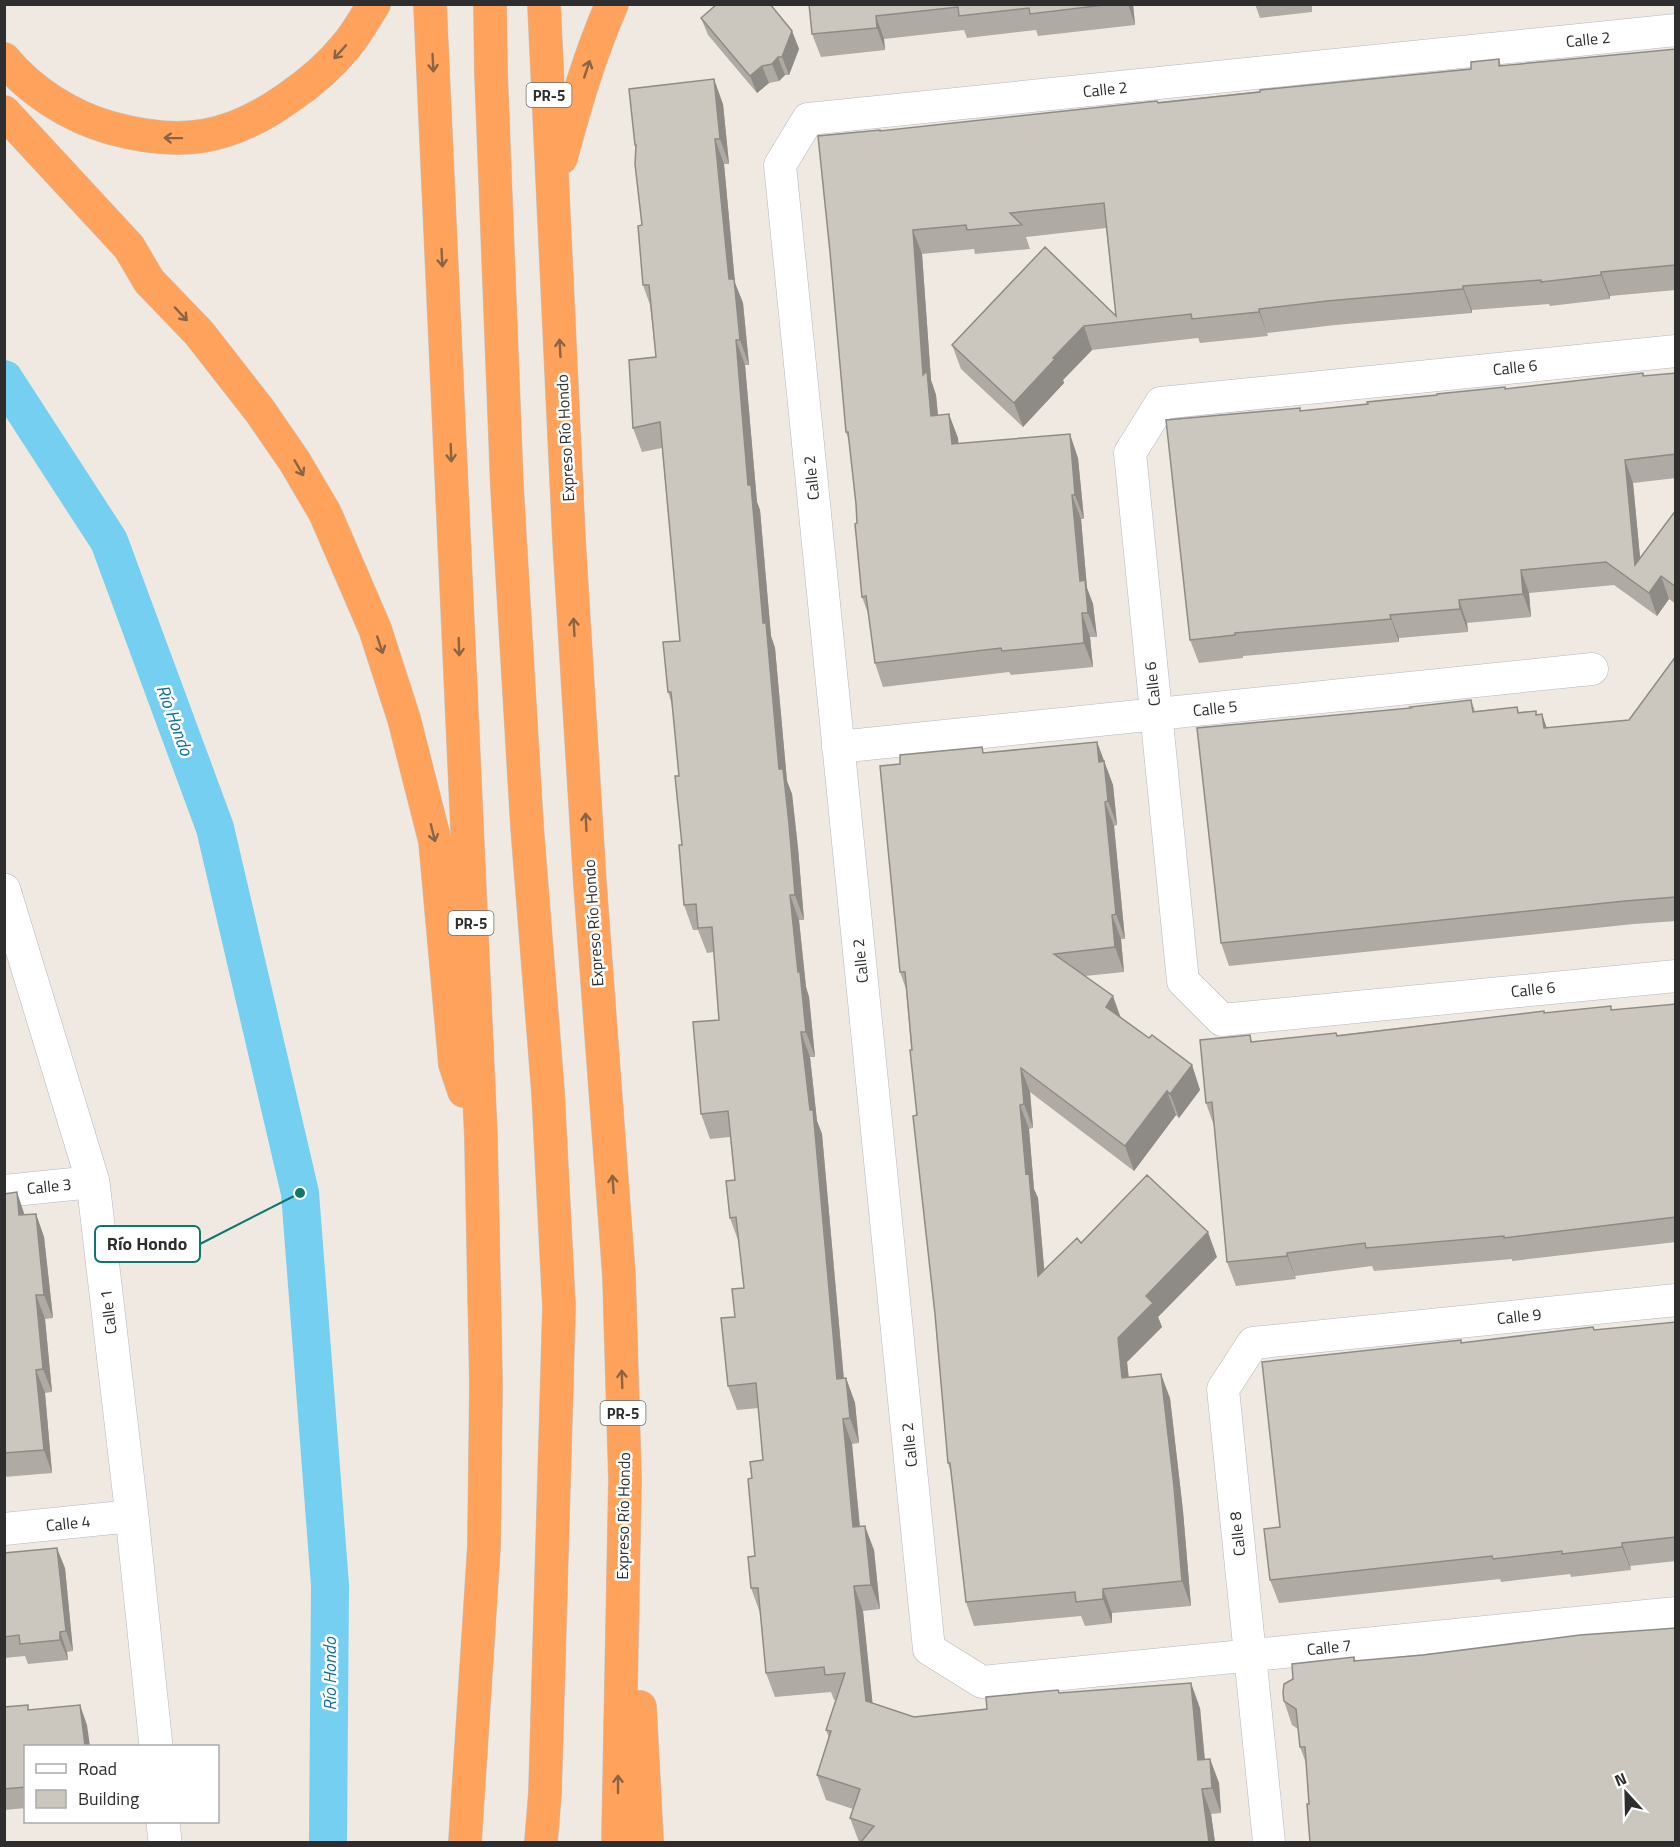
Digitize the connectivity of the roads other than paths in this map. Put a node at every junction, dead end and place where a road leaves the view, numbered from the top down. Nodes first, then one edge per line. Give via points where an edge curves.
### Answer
1 (374, 4) edge
2 (430, 4) edge
3 (490, 4) edge
4 (544, 4) edge
5 (612, 4) edge
6 (1676, 30) edge
7 (4, 59) edge
8 (4, 112) edge
9 (4, 134) edge
10 (553, 186) junction
11 (149, 280) junction
12 (1676, 351) edge
13 (1592, 669) dead end
14 (1155, 714) junction
15 (838, 747) junction
16 (4, 890) edge
17 (1676, 976) edge
18 (481, 1138) junction
19 (93, 1182) junction
20 (4, 1191) edge
21 (1676, 1300) edge
22 (1362, 1332) joint
23 (132, 1516) junction
24 (624, 1528) junction
25 (4, 1529) edge
26 (1676, 1612) edge
27 (1250, 1655) junction
28 (982, 1682) joint
29 (156, 1745) edge
30 (163, 1823) edge
31 (165, 1842) edge
32 (465, 1842) edge
33 (541, 1842) edge
34 (618, 1842) edge
35 (647, 1842) edge
36 (1269, 1842) edge

1 -> 7 highway via 347,45 316,78 269,112 228,132 166,139 92,123 31,87
2 -> 18 highway, PR-5
3 - 33 highway via 508,498 559,1307
4 - 10 highway, Expreso Río Hondo / PR-5
10 -> 5 highway via 579,94
6 - 15 street, Calle 2 via 808,119 780,165
8 - 11 highway via 129,247
9 - 11 highway via 120,261
24 -> 10 highway, Expreso Río Hondo / PR-5 via 619,1276 569,540
11 -> 18 highway via 199,333 295,462 325,513 375,629 404,719 435,841 455,1064
12 - 14 street, Calle 6 via 1161,403 1130,453
13 - 14 street, Calle 5
14 - 15 street, Calle 5
14 - 17 street, Calle 6 via 1183,981 1222,1020
15 - 28 street, Calle 2 via 929,1649
16 - 19 street, Calle 1
18 - 32 highway, PR-5 via 486,1384 484,1546
19 - 20 street, Calle 3
19 - 23 street, Calle 1
21 - 22 street, Calle 9
22 - 27 street, Calle 8 via 1253,1343 1223,1389
23 - 25 street, Calle 4
23 - 29 street, Calle 1
34 -> 24 highway, Expreso Río Hondo / PR-5
24 - 35 highway via 638,1660
26 - 27 street, Calle 7
27 - 28 street, Calle 7
27 - 36 street, Calle 8
30 - 31 street

